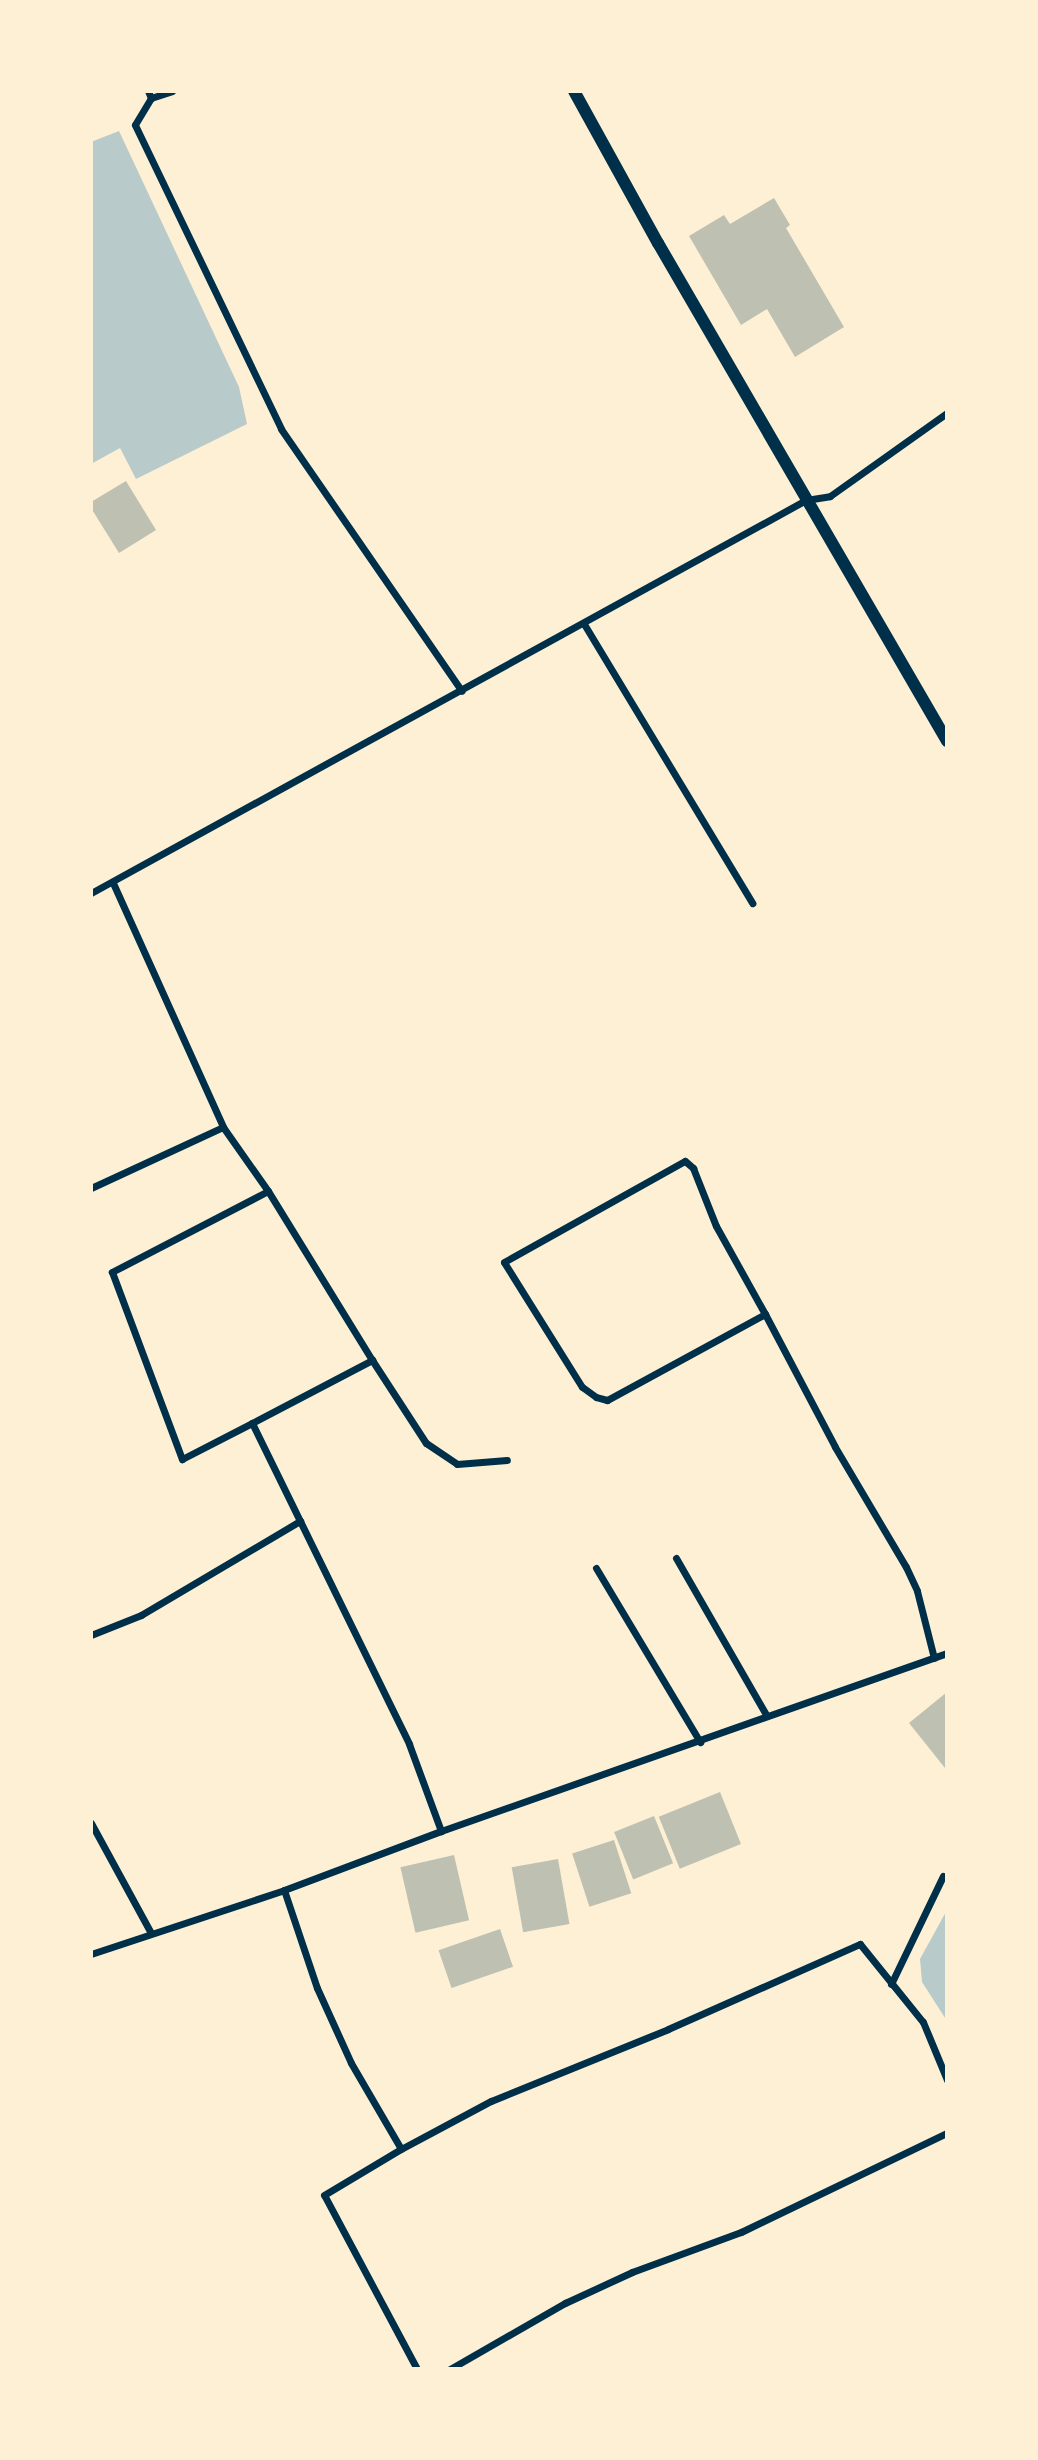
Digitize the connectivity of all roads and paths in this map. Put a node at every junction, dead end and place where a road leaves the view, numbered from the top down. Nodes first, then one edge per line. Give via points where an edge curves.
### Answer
1 (172, 91) edge
2 (574, 91) edge
3 (149, 94) edge
4 (947, 413) edge
5 (806, 500) junction
6 (584, 624) junction
7 (462, 691) junction
8 (947, 741) edge
9 (113, 883) junction
10 (91, 893) edge
11 (752, 904) dead end
12 (223, 1126) junction
13 (91, 1188) edge
14 (268, 1191) junction
15 (765, 1314) junction
16 (372, 1360) junction
17 (252, 1423) junction
18 (507, 1460) dead end
19 (300, 1521) junction
20 (677, 1558) dead end
21 (596, 1568) dead end
22 (91, 1635) edge
23 (947, 1653) edge
24 (934, 1658) junction
25 (767, 1716) junction
26 (700, 1742) junction
27 (91, 1823) edge
28 (441, 1831) junction
29 (943, 1876) dead end
30 (284, 1890) junction
31 (152, 1933) junction
32 (91, 1954) edge
33 (891, 1984) junction
34 (947, 2080) edge
35 (947, 2133) edge
36 (401, 2149) junction
37 (417, 2369) edge
38 (450, 2369) edge

1 - 3 street
2 - 5 street
3 - 7 street via 135,125 281,429
4 - 5 street via 830,496
5 - 6 street
5 - 8 street
6 - 7 street
6 - 11 street
7 - 9 street
9 - 10 street
9 - 12 street
12 - 13 street
12 - 14 street
14 - 16 street
14 - 17 street via 112,1272 181,1459
15 - 15 street via 716,1226 693,1168 685,1161 504,1262 582,1387 607,1400
15 - 24 street via 835,1447 906,1567
16 - 17 street
16 - 18 street via 426,1444 457,1464
17 - 19 street
19 - 22 street via 141,1615
19 - 28 street via 409,1744
20 - 25 street
21 - 26 street
23 - 24 street
24 - 25 street
25 - 26 street
26 - 28 street
27 - 31 street
28 - 30 street
29 - 33 street
30 - 31 street
30 - 36 street via 317,1988 351,2063
31 - 32 street
33 - 34 street via 923,2022
33 - 36 street via 860,1944 491,2101
35 - 38 street via 741,2232 632,2272
36 - 37 street via 324,2195

